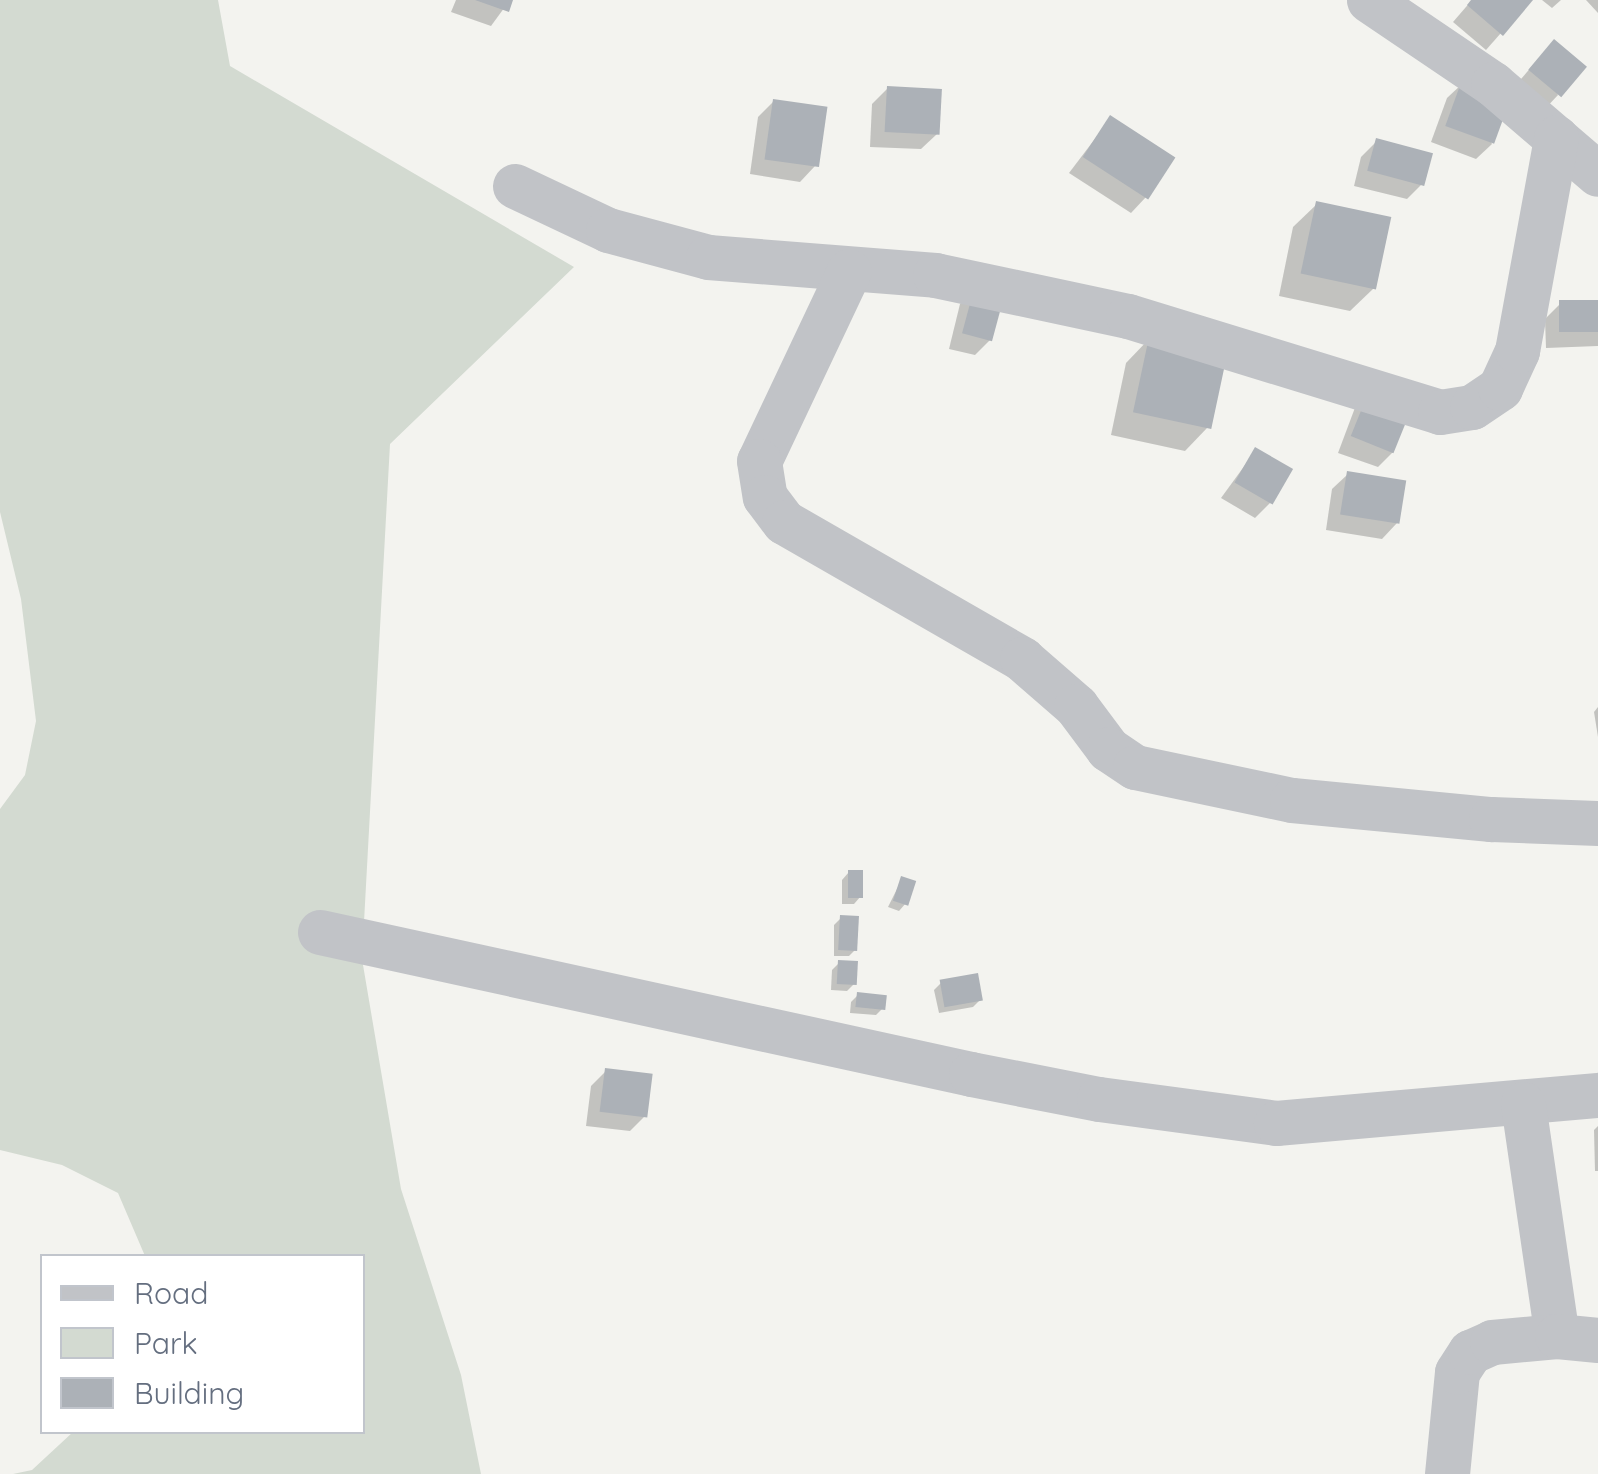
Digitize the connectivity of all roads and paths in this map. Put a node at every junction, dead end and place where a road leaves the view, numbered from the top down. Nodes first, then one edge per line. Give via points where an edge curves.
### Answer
1 (1369, 0) edge
2 (1556, 138) junction
3 (1598, 174) edge
4 (515, 186) dead end
5 (849, 271) junction
6 (1598, 823) edge
7 (320, 932) dead end
8 (1598, 1095) edge
9 (1522, 1104) junction
10 (1578, 1338) edge
11 (1446, 1474) edge

1 - 2 street via 1494,84
2 - 3 street
2 - 5 street via 1517,351 1500,388 1472,408 1440,412 1089,308 935,275
4 - 5 street via 608,230 708,256
5 - 6 street via 760,461 765,498 784,522 1022,659 1076,706 1108,749 1135,767 1292,800
7 - 9 street via 1099,1099 1276,1123
8 - 9 street
9 - 10 street
10 - 11 street via 1492,1342 1470,1352 1457,1372

